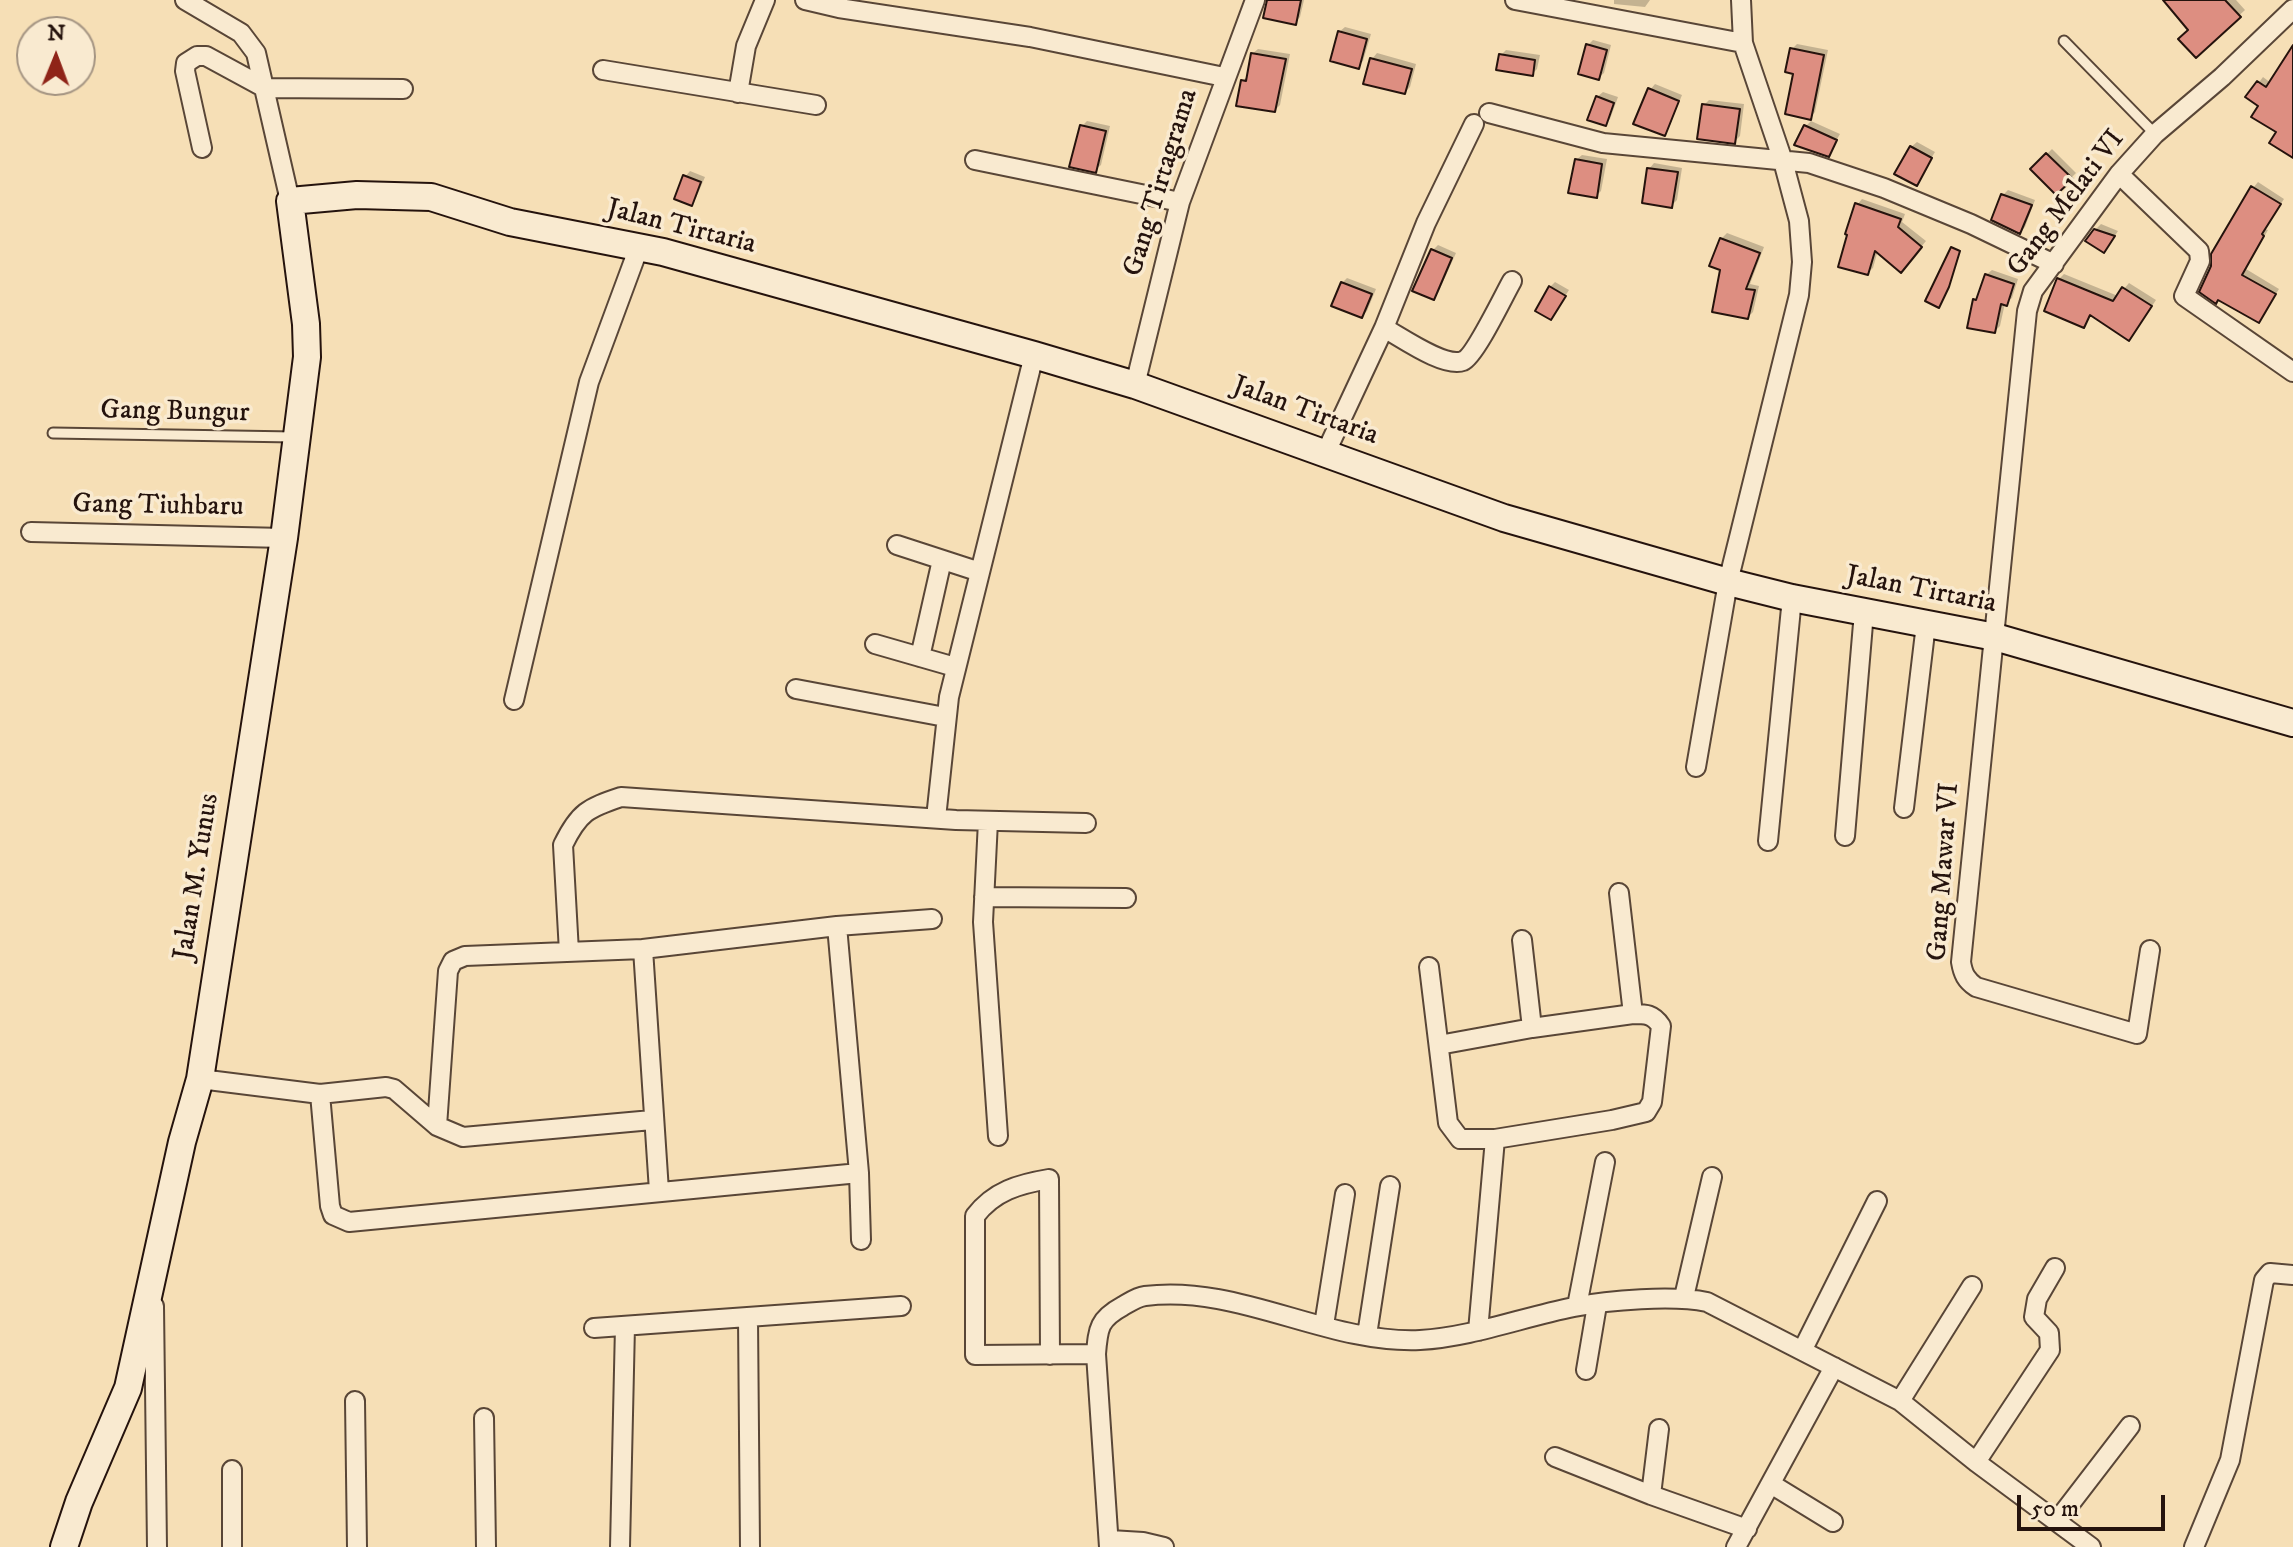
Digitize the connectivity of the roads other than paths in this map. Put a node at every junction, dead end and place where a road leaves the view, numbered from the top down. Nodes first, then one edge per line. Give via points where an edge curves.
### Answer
1 (185, 0) edge
2 (765, 0) edge
3 (805, 0) edge
4 (1255, 0) edge
5 (1515, 0) edge
6 (1741, 0) edge
7 (216, 7) edge
8 (2293, 9) edge
9 (2064, 41) dead end
10 (1743, 43) junction
11 (603, 70) dead end
12 (1224, 77) junction
13 (265, 88) junction
14 (403, 89) dead end
15 (738, 93) junction
16 (816, 105) dead end
17 (2155, 134) junction
18 (202, 148) dead end
19 (975, 160) dead end
20 (1783, 161) junction
21 (2119, 174) junction
22 (290, 201) junction
23 (1180, 202) junction
24 (639, 247) junction
25 (2054, 264) junction
26 (1512, 281) dead end
27 (1384, 328) junction
28 (1034, 355) junction
29 (2293, 372) edge
30 (1135, 385) junction
31 (53, 433) dead end
32 (296, 437) junction
33 (1326, 452) junction
34 (31, 532) dead end
35 (284, 538) junction
36 (897, 545) dead end
37 (942, 560) junction
38 (980, 572) junction
39 (1728, 582) junction
40 (1792, 598) junction
41 (1864, 612) junction
42 (1926, 624) junction
43 (1995, 637) junction
44 (875, 644) dead end
45 (920, 657) junction
46 (955, 667) junction
47 (796, 689) dead end
48 (514, 700) dead end
49 (945, 717) junction
50 (2293, 723) edge
51 (1696, 767) dead end
52 (1904, 808) dead end
53 (936, 818) junction
54 (988, 821) junction
55 (1086, 823) dead end
56 (1845, 836) dead end
57 (1768, 841) dead end
58 (1619, 893) dead end
59 (984, 897) junction
60 (1126, 898) dead end
61 (932, 919) dead end
62 (837, 926) junction
63 (1522, 940) dead end
64 (643, 949) junction
65 (2150, 950) dead end
66 (569, 952) junction
67 (1429, 967) dead end
68 (1633, 1014) junction
69 (1532, 1028) junction
70 (1439, 1045) junction
71 (200, 1079) junction
72 (320, 1094) junction
73 (652, 1120) junction
74 (437, 1126) junction
75 (998, 1136) dead end
76 (1495, 1139) junction
77 (1605, 1162) dead end
78 (859, 1173) junction
79 (1712, 1177) dead end
80 (1390, 1186) dead end
81 (659, 1191) junction
82 (1345, 1194) dead end
83 (1877, 1201) dead end
84 (861, 1240) dead end
85 (2055, 1268) dead end
86 (2293, 1275) edge
87 (154, 1277) junction
88 (1972, 1286) dead end
89 (1684, 1297) junction
90 (1597, 1305) junction
91 (901, 1306) dead end
92 (1577, 1306) junction
93 (748, 1318) junction
94 (1324, 1325) junction
95 (625, 1326) junction
96 (594, 1328) dead end
97 (1478, 1331) junction
98 (1367, 1335) junction
99 (1803, 1349) junction
100 (1096, 1354) junction
101 (1050, 1355) junction
102 (1834, 1367) junction
103 (1586, 1370) dead end
104 (355, 1401) dead end
105 (1900, 1401) junction
106 (484, 1418) dead end
107 (2130, 1426) dead end
108 (1659, 1429) dead end
109 (1555, 1457) dead end
110 (1976, 1462) junction
111 (232, 1470) dead end
112 (1771, 1484) junction
113 (1651, 1495) junction
114 (2057, 1521) junction
115 (1833, 1522) dead end
116 (1747, 1529) junction
117 (1109, 1544) edge
118 (64, 1547) edge
119 (157, 1547) edge
120 (232, 1547) edge
121 (357, 1547) edge
122 (486, 1547) edge
123 (620, 1547) edge
124 (750, 1547) edge
125 (1164, 1547) edge
126 (1736, 1547) edge
127 (2091, 1547) edge
128 (2194, 1547) edge

1 - 7 street
2 - 15 street via 746,46
3 - 12 street via 1030,37
4 - 12 street, Gang Tirtagrama
5 - 10 street
6 - 10 street
7 - 13 street via 256,53
8 - 17 street, Gang Melati VI
9 - 17 lane
10 - 20 street
11 - 15 street
12 - 23 street, Gang Tirtagrama
13 - 14 street
13 - 18 street via 206,56 191,58 185,71
13 - 22 street
15 - 16 street
17 - 21 street, Gang Melati VI
19 - 23 street
20 - 25 street via 1809,163 1884,188
20 - 27 street via 1603,143 1482,118 1426,223
20 - 39 street via 1799,221 1799,295
21 - 25 street, Gang Melati VI
21 - 29 street via 2199,251 2200,261 2184,296
22 - 24 street, Jalan Tirtaria via 357,195 431,197 510,222
22 - 32 street, Jalan M. Yunus via 307,357
23 - 30 street, Gang Tirtagrama
24 - 28 street, Jalan Tirtaria
24 - 48 street via 589,382
25 - 43 street, Gang Melati VI via 2033,291 2027,311
26 - 27 street via 1462,362 1432,355
27 - 33 street
28 - 30 street, Jalan Tirtaria
28 - 38 street
30 - 33 street, Jalan Tirtaria
31 - 32 lane, Gang Bungur
32 - 35 street, Jalan M. Yunus
33 - 39 street, Jalan Tirtaria via 1504,518
34 - 35 street, Gang Tiuhbaru
35 - 71 street, Jalan M. Yunus
36 - 37 street
37 - 38 street
37 - 45 street
38 - 46 street
39 - 40 street, Jalan Tirtaria
39 - 51 street
40 - 41 street, Jalan Tirtaria
40 - 57 street
41 - 42 street, Jalan Tirtaria
41 - 56 street
42 - 43 street, Jalan Tirtaria
42 - 52 street
43 - 50 street, Jalan Tirtaria
43 - 65 street, Gang Mawar VI via 1961,962 1967,981 2137,1034
44 - 45 street
45 - 46 street
46 - 49 street
47 - 49 street
49 - 53 street
53 - 54 street
53 - 66 street via 621,797 590,807 563,845
54 - 55 street
54 - 59 street
58 - 68 street
59 - 60 street
59 - 75 street
61 - 62 street
62 - 64 street
62 - 78 street
63 - 69 street
64 - 66 street
64 - 73 street
66 - 74 street via 465,956 453,961 448,971
67 - 70 street
68 - 69 street
68 - 76 street via 1655,1017 1661,1026 1652,1102 1646,1112
69 - 70 street
70 - 76 street via 1452,1131 1460,1139
71 - 72 street
71 - 87 street, Jalan M. Yunus
72 - 74 street via 394,1089
72 - 81 street via 330,1206 338,1219
73 - 74 street via 463,1137
73 - 81 street
76 - 97 street
77 - 92 street
78 - 81 street
78 - 84 street
79 - 89 street
80 - 98 street
82 - 94 street
83 - 99 street
85 - 110 street via 2037,1299 2034,1317 2049,1333 2050,1350
86 - 128 street via 2270,1273 2264,1280 2230,1460
87 - 118 street, Jalan M. Yunus via 128,1388
87 - 119 street
88 - 105 street
89 - 90 street
89 - 99 street via 1707,1302
90 - 92 street
90 - 103 street
91 - 93 street
92 - 97 street
93 - 95 street
93 - 124 street
94 - 98 street
94 - 100 street via 1199,1294 1141,1296 1107,1314 1098,1331
95 - 96 street
95 - 123 street
97 - 98 street via 1419,1340
99 - 102 street
100 - 101 street
100 - 117 street
101 - 101 street via 975,1355 973,1228 983,1206 1005,1190 1049,1179
102 - 105 street
102 - 112 street
104 - 121 street
105 - 110 street
106 - 122 street
107 - 114 street
108 - 113 street
109 - 113 street
110 - 114 street
111 - 120 street
112 - 115 street
112 - 116 street
113 - 116 street
114 - 127 street
116 - 126 street
117 - 125 street

